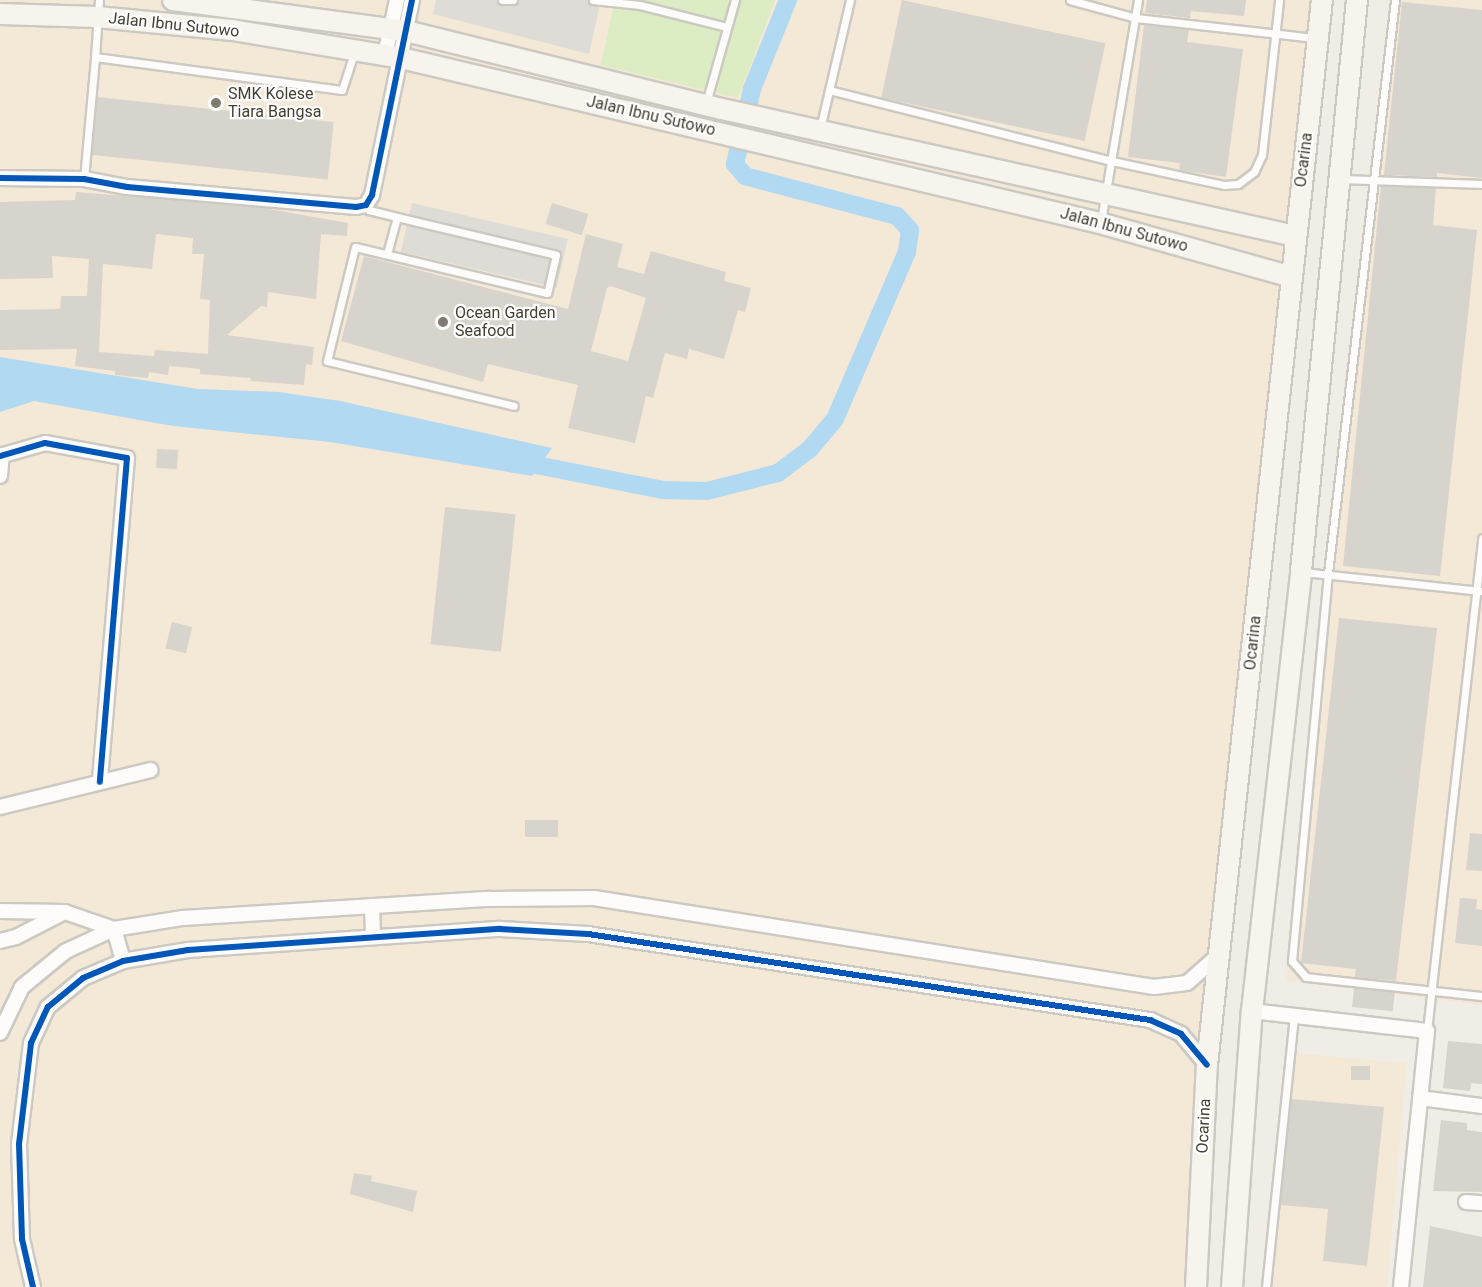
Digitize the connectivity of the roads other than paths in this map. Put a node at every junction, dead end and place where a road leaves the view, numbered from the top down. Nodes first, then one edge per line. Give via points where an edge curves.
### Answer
1 (173, 0) edge
2 (397, 0) edge
3 (412, 0) edge
4 (502, 0) edge
5 (513, 0) edge
6 (592, 0) edge
7 (735, 0) edge
8 (850, 0) edge
9 (1070, 0) edge
10 (1137, 0) edge
11 (1279, 0) edge
12 (1322, 0) edge
13 (1357, 0) edge
14 (1395, 0) edge
15 (98, 9) edge
16 (0, 14) edge
17 (1136, 18) junction
18 (726, 27) junction
19 (399, 30) junction
20 (1276, 33) junction
21 (1318, 39) junction
22 (355, 50) junction
23 (95, 57) junction
24 (393, 57) junction
25 (829, 90) junction
26 (714, 107) junction
27 (819, 131) junction
28 (1112, 161) junction
29 (0, 178) edge
30 (84, 179) junction
31 (1338, 179) junction
32 (1374, 179) junction
33 (1482, 184) edge
34 (1105, 196) junction
35 (366, 205) junction
36 (397, 217) junction
37 (1100, 223) junction
38 (1294, 236) junction
39 (387, 254) junction
40 (1292, 277) junction
41 (514, 406) dead end
42 (1, 455) edge
43 (0, 476) edge
44 (1482, 538) edge
45 (1301, 571) junction
46 (1328, 573) junction
47 (1479, 591) edge
48 (151, 770) dead end
49 (100, 782) junction
50 (0, 807) edge
51 (372, 906) junction
52 (0, 911) edge
53 (65, 912) junction
54 (114, 930) junction
55 (373, 937) junction
56 (0, 940) edge
57 (1221, 953) junction
58 (123, 961) junction
59 (1431, 988) junction
60 (1482, 996) edge
61 (1252, 1011) junction
62 (1294, 1015) junction
63 (1427, 1031) junction
64 (0, 1033) edge
65 (1207, 1065) junction
66 (1420, 1098) junction
67 (1482, 1106) edge
68 (1466, 1202) dead end
69 (1482, 1203) edge
70 (33, 1287) edge
71 (1196, 1287) edge
72 (1232, 1287) edge
73 (1266, 1287) edge
74 (1401, 1287) edge

1 - 19 main road, Jalan Ibnu Sutowo
2 - 19 street
3 - 19 street
4 - 5 lane
6 - 18 lane via 640,5
7 - 18 lane
8 - 25 lane
9 - 17 lane
10 - 17 lane
11 - 20 lane
12 - 21 main road, Ocarina
13 - 31 main road
14 - 32 lane
15 - 16 main road, Jalan Ibnu Sutowo
15 - 22 main road, Jalan Ibnu Sutowo
15 - 23 lane
17 - 20 lane
17 - 28 lane
18 - 26 lane
19 - 24 street
19 - 26 main road, Jalan Ibnu Sutowo
20 - 21 lane
20 - 28 lane via 1262,155 1254,172 1238,184 1224,184
21 - 38 main road, Ocarina
22 - 23 lane via 342,90
22 - 24 main road, Jalan Ibnu Sutowo
23 - 30 lane
24 - 35 street via 372,195
24 - 37 main road, Jalan Ibnu Sutowo
25 - 27 lane
25 - 28 lane
26 - 27 main road, Jalan Ibnu Sutowo
27 - 34 main road, Jalan Ibnu Sutowo
28 - 34 lane
29 - 30 street
30 - 35 street via 138,188
31 - 32 lane
31 - 45 main road
32 - 33 lane
32 - 46 lane
34 - 37 lane
34 - 38 main road, Jalan Ibnu Sutowo
35 - 36 lane
36 - 39 lane
36 - 39 lane via 556,255 547,293
37 - 40 main road, Jalan Ibnu Sutowo
38 - 40 main road, Ocarina
39 - 41 lane via 355,247 327,361
40 - 57 main road, Ocarina
42 - 43 street
42 - 49 street via 45,443 127,458
44 - 47 lane
45 - 46 lane
45 - 61 main road
46 - 47 lane
46 - 59 lane via 1292,961 1306,976
47 - 59 lane
48 - 49 street
49 - 50 street
51 - 54 street via 183,918
51 - 55 street
51 - 57 street via 489,898 594,898 1154,987 1187,983
52 - 53 street
53 - 54 street
53 - 56 street via 16,937
54 - 58 street
54 - 64 street via 66,951 22,987
55 - 58 street via 188,950
55 - 65 street via 500,928 588,934 1103,1012 1150,1020 1181,1034
57 - 65 main road, Ocarina
58 - 70 street via 83,978 48,1007 31,1043 19,1144 22,1239
59 - 60 lane
59 - 63 lane
61 - 62 street
61 - 72 main road
62 - 63 street
62 - 73 lane
63 - 66 street
65 - 71 main road, Ocarina
66 - 67 street
66 - 74 street
68 - 69 street

